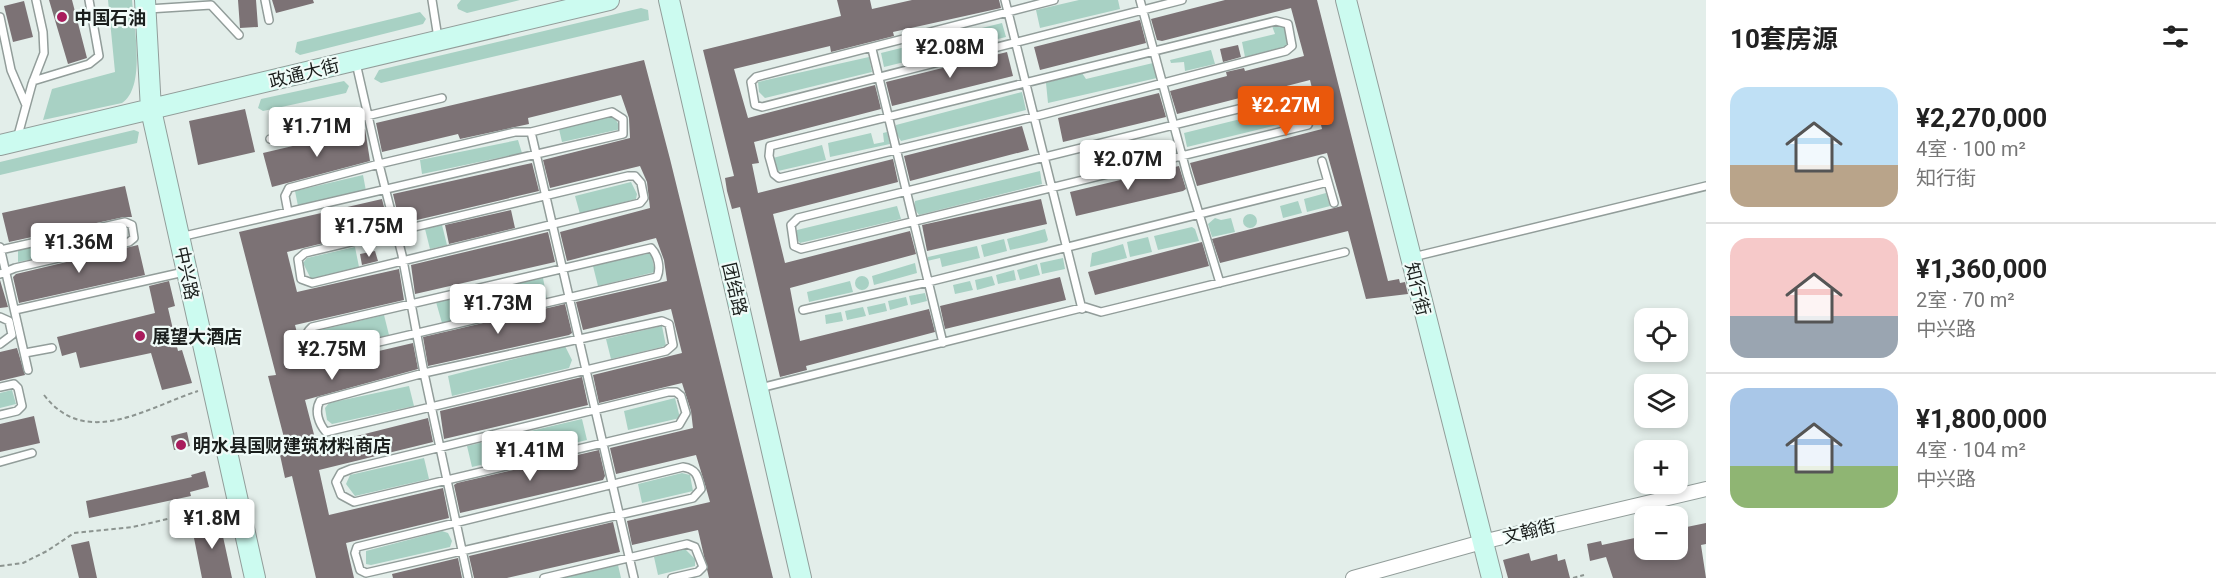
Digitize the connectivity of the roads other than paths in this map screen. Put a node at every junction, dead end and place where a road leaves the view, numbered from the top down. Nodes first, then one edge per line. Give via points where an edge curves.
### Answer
1 (36, 0) edge
2 (89, 0) edge
3 (265, 0) edge
4 (432, 0) edge
5 (609, 0) edge
6 (669, 0) edge
7 (1005, 0) edge
8 (1054, 0) edge
9 (1140, 0) edge
10 (1182, 0) edge
11 (1346, 0) edge
12 (188, 3) edge
13 (145, 5) edge
14 (1143, 10) junction
15 (1008, 12) junction
16 (0, 17) edge
17 (269, 20) dead end
18 (239, 35) dead end
19 (438, 40) junction
20 (1016, 43) junction
21 (872, 48) junction
22 (1154, 51) junction
23 (355, 60) junction
24 (879, 77) junction
25 (33, 81) junction
26 (1025, 82) junction
27 (1162, 83) junction
28 (442, 98) dead end
29 (26, 105) junction
30 (151, 110) junction
31 (368, 115) junction
32 (888, 117) junction
33 (1033, 117) junction
34 (1174, 125) junction
35 (531, 132) junction
36 (270, 138) dead end
37 (8, 143) edge
38 (896, 150) junction
39 (1182, 155) junction
40 (535, 156) junction
41 (1043, 158) junction
42 (1322, 161) dead end
43 (379, 164) junction
44 (1328, 182) junction
45 (1706, 186) edge
46 (1050, 189) junction
47 (384, 190) junction
48 (907, 191) junction
49 (546, 196) junction
50 (1334, 203) dead end
51 (288, 212) junction
52 (1199, 215) junction
53 (914, 222) junction
54 (553, 224) junction
55 (394, 232) junction
56 (179, 237) junction
57 (1065, 248) junction
58 (0, 249) edge
59 (1345, 252) dead end
60 (1410, 258) junction
61 (403, 260) junction
62 (564, 268) junction
63 (187, 272) junction
64 (3, 273) edge
65 (928, 282) junction
66 (1220, 283) junction
67 (569, 298) junction
68 (412, 304) junction
69 (1082, 309) junction
70 (15, 310) junction
71 (803, 310) dead end
72 (0, 317) edge
73 (20, 332) junction
74 (12, 335) junction
75 (417, 335) junction
76 (577, 339) junction
77 (943, 343) junction
78 (0, 344) edge
79 (52, 348) dead end
80 (25, 353) junction
81 (28, 370) dead end
82 (584, 370) junction
83 (424, 373) junction
84 (0, 387) edge
85 (758, 388) junction
86 (431, 408) junction
87 (593, 411) junction
88 (0, 415) edge
89 (601, 442) junction
90 (440, 449) junction
91 (32, 453) dead end
92 (0, 462) edge
93 (446, 479) junction
94 (611, 483) junction
95 (1706, 489) edge
96 (618, 514) junction
97 (455, 523) junction
98 (1482, 542) junction
99 (463, 550) junction
100 (628, 557) junction
101 (255, 578) edge
102 (468, 578) edge
103 (544, 578) edge
104 (634, 578) edge
105 (672, 578) edge
106 (801, 578) edge
107 (1353, 578) edge
108 (1492, 578) edge

1 - 25 lane via 44,53
2 - 25 lane via 99,56 89,64
3 - 17 lane
4 - 19 lane
5 - 19 street, 政通大街
6 - 85 street, 团结路
7 - 15 lane
8 - 15 lane
9 - 14 lane
10 - 14 lane
11 - 60 street, 知行街
12 - 13 lane
12 - 18 lane via 211,5
13 - 30 street, 中兴路
14 - 20 lane
14 - 22 lane
15 - 20 lane
15 - 21 lane
16 - 29 lane via 11,70
19 - 23 street, 政通大街
20 - 24 lane
20 - 26 lane
21 - 24 lane
21 - 24 lane via 756,77 751,82 755,105 762,107
22 - 26 lane
22 - 27 lane
22 - 27 lane via 1276,21 1288,24 1292,46 1286,51
23 - 30 street, 政通大街
23 - 31 lane
24 - 32 lane
25 - 29 lane
26 - 32 lane
26 - 33 lane
27 - 33 lane
27 - 34 lane
28 - 31 lane
29 - 37 lane
30 - 37 street, 政通大街
30 - 56 street, 中兴路
31 - 36 lane
31 - 43 lane
32 - 38 lane
32 - 38 lane via 770,146 769,156 779,178
33 - 38 lane
33 - 41 lane
34 - 39 lane
34 - 39 lane via 1291,94 1308,96 1312,118 1308,125
34 - 41 lane
35 - 40 lane
35 - 40 lane via 612,112 623,119 625,128 623,134
35 - 43 lane via 515,132
38 - 48 lane
39 - 46 lane
39 - 52 lane
40 - 47 lane
40 - 49 lane
41 - 46 lane
41 - 48 lane
42 - 44 lane
43 - 47 lane
43 - 51 lane via 289,188 285,196
44 - 50 lane
44 - 52 lane
45 - 60 lane
46 - 53 lane
46 - 57 lane
47 - 51 lane
47 - 55 lane
48 - 53 lane
48 - 53 lane via 798,218 790,231 795,246 801,249
49 - 54 lane
49 - 54 lane via 635,176 644,198
49 - 55 lane
51 - 56 lane
52 - 57 lane
52 - 66 lane
53 - 65 lane
54 - 61 lane
54 - 62 lane
55 - 61 lane
55 - 61 lane via 305,253 298,259 301,279 312,283
56 - 63 street, 中兴路
57 - 65 lane
57 - 69 lane
58 - 64 lane
58 - 64 lane via 125,222 132,225 134,238
59 - 66 lane
60 - 98 street, 知行街
61 - 68 lane
62 - 67 lane
62 - 67 lane via 651,248 660,271 657,277
62 - 68 lane
63 - 70 lane
63 - 101 street, 中兴路
64 - 70 lane
65 - 71 lane
65 - 77 lane
66 - 69 lane via 1101,312
67 - 75 lane
67 - 76 lane
68 - 75 lane
68 - 75 lane via 312,327 305,338 309,355 315,357
69 - 77 lane
70 - 73 lane
72 - 74 lane via 9,321
73 - 74 lane
73 - 80 lane
74 - 78 lane
75 - 83 lane
76 - 82 lane
76 - 82 lane via 662,321 669,324 673,345 666,351
76 - 83 lane
77 - 85 lane
79 - 80 lane
80 - 81 lane
82 - 86 lane
82 - 87 lane
83 - 86 lane
83 - 86 lane via 320,401 317,407 326,432
84 - 88 lane via 14,384 22,406
85 - 106 street, 团结路
86 - 90 lane
87 - 89 lane
87 - 89 lane via 676,392 686,413 679,425
87 - 90 lane
89 - 93 lane
89 - 94 lane
90 - 93 lane
90 - 93 lane via 351,469 341,473 336,482 341,495 354,502
91 - 92 lane
93 - 97 lane
94 - 96 lane
94 - 96 lane via 683,467 692,468 698,475 700,489 693,498
94 - 97 lane
95 - 98 street, 文翰街
96 - 99 lane
96 - 100 lane
97 - 99 lane
97 - 99 lane via 357,547 360,570 366,573
98 - 107 street, 文翰街
98 - 108 street, 知行街
99 - 102 lane
100 - 103 lane
100 - 104 lane
100 - 105 lane via 687,544 695,547 703,567 698,572

